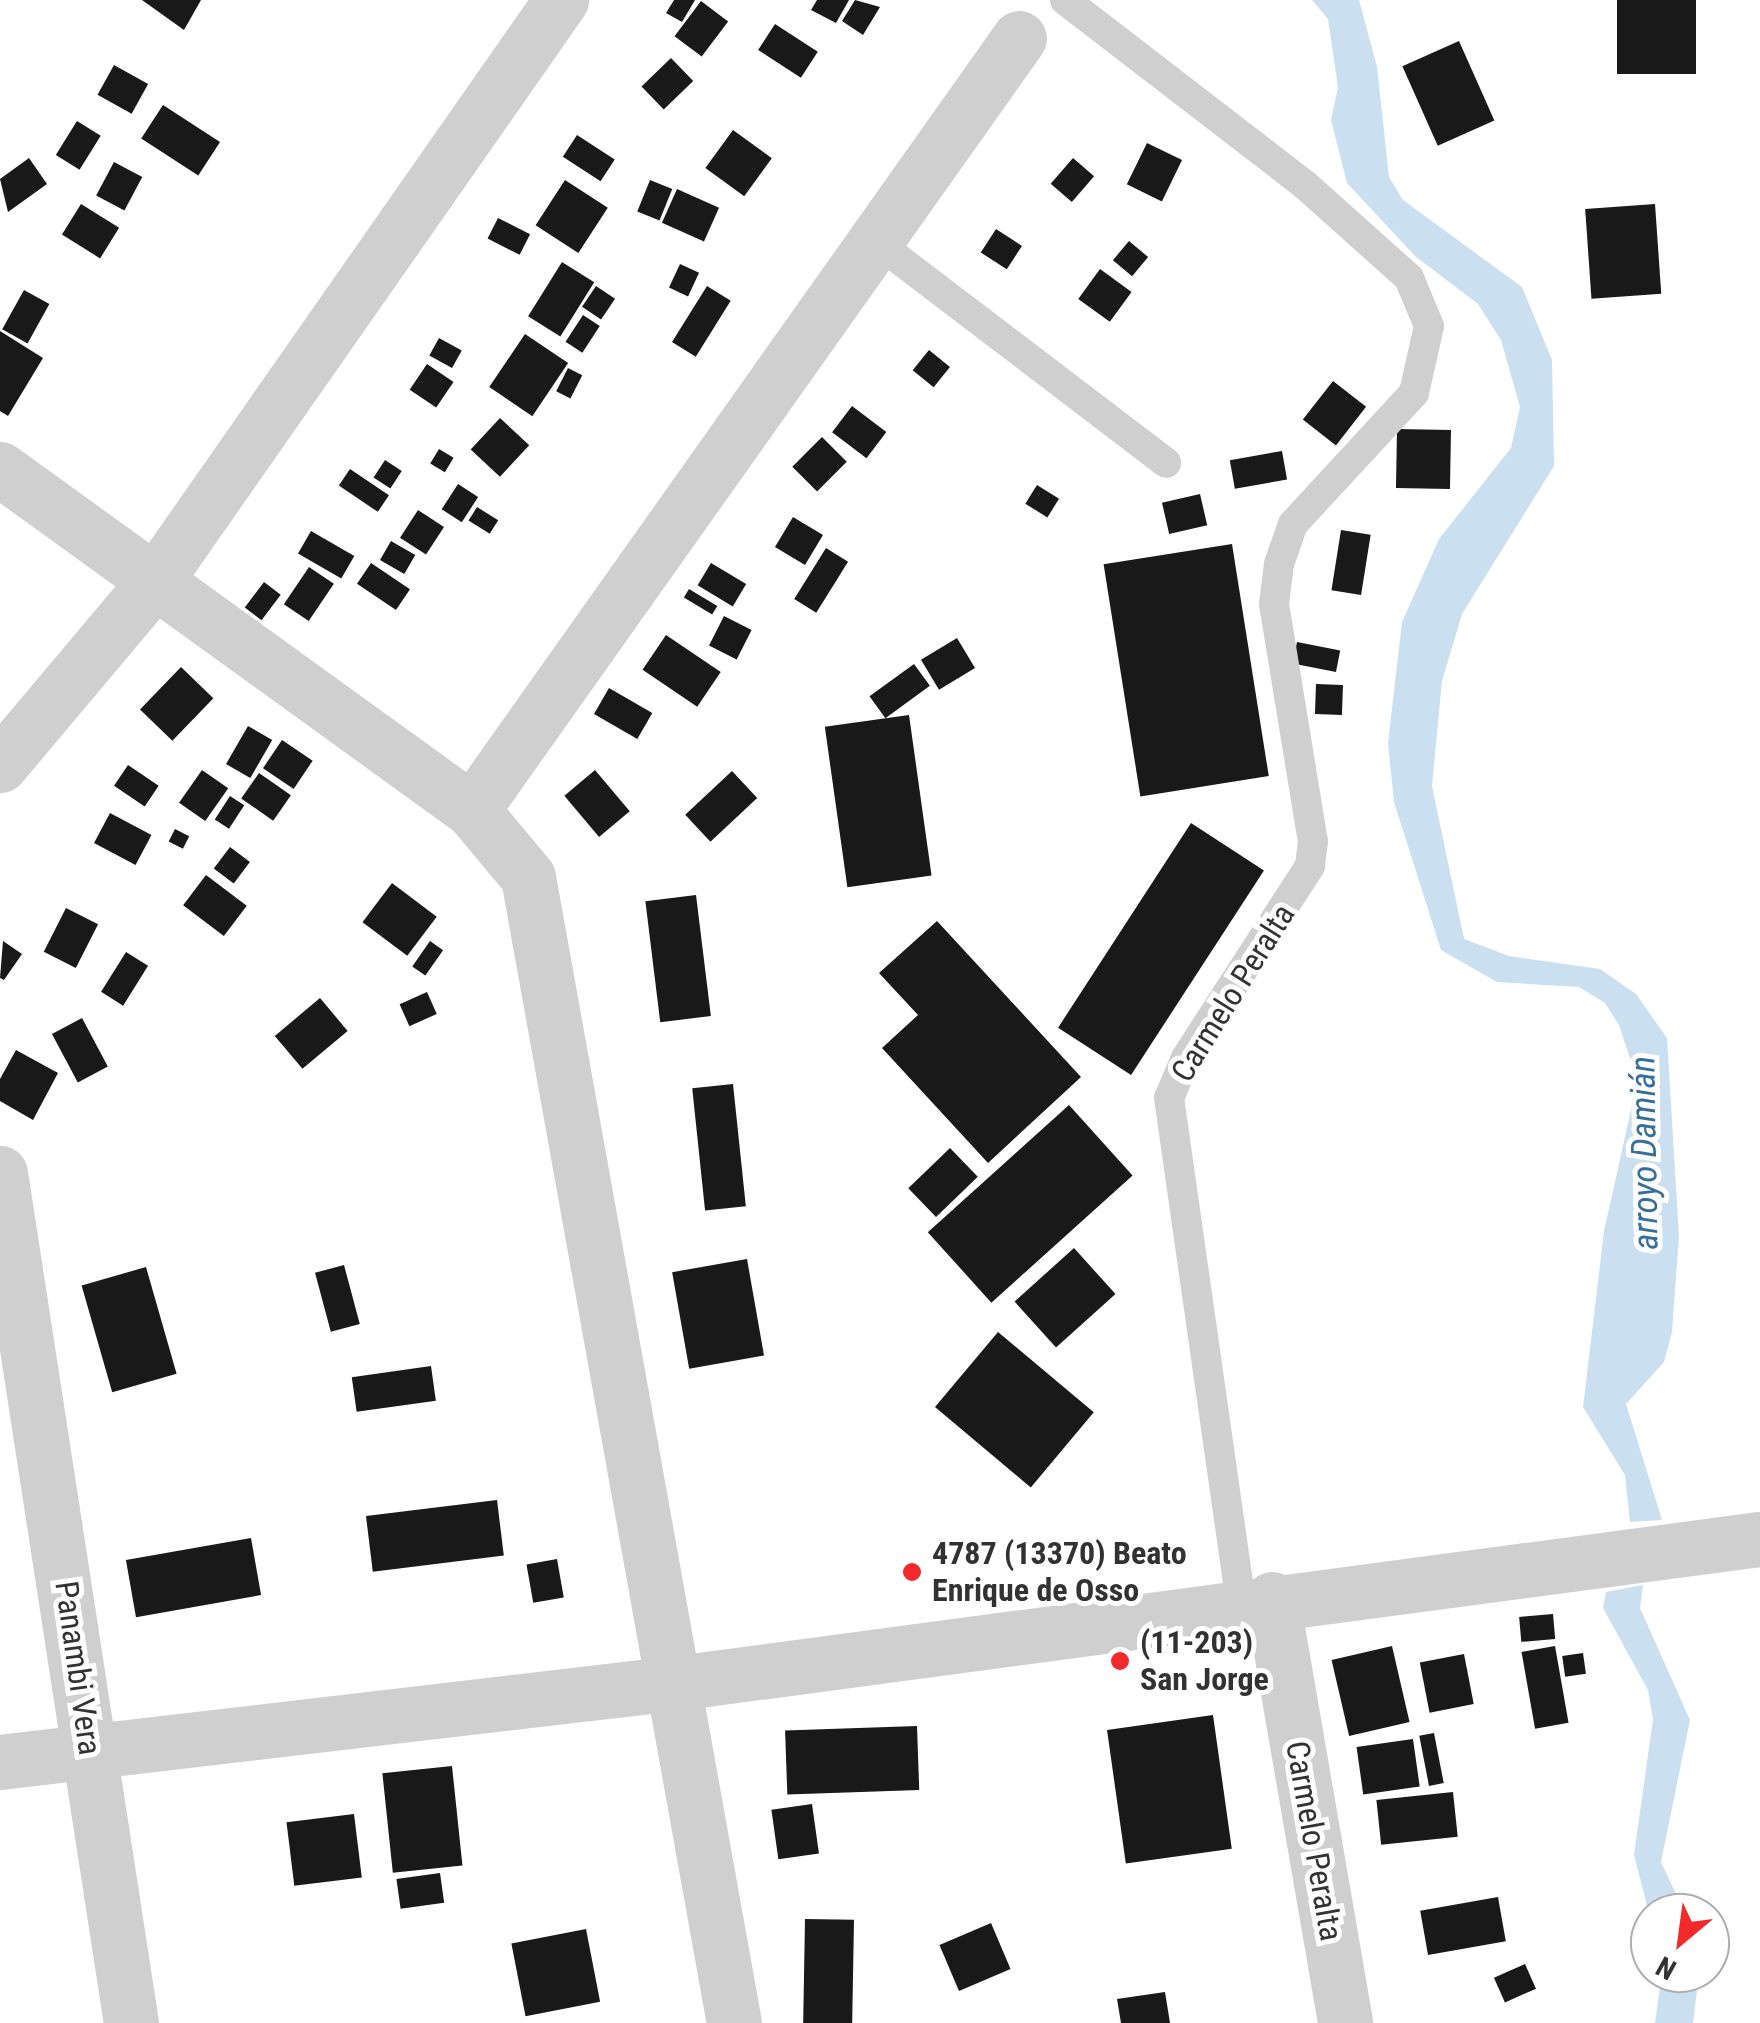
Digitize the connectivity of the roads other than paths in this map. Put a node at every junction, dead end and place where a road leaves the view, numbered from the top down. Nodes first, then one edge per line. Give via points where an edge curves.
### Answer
1 (561, 0) edge
2 (1064, 0) edge
3 (1018, 38) dead end
4 (874, 241) junction
5 (1166, 462) dead end
6 (0, 470) edge
7 (155, 581) junction
8 (0, 765) edge
9 (472, 810) junction
10 (0, 1173) edge
11 (1760, 1539) edge
12 (1257, 1601) junction
13 (676, 1683) junction
14 (90, 1750) junction
15 (0, 1762) edge
16 (132, 2023) edge
17 (734, 2023) edge
18 (1345, 2023) edge

1 - 7 street
2 - 12 lane, Carmelo Peralta via 1304,184 1410,278 1428,326 1414,392 1293,524 1279,564 1274,604 1314,840 1310,866 1186,1058 1169,1098
3 - 4 street
4 - 5 lane
4 - 9 street
6 - 7 street
7 - 8 street
7 - 9 street
9 - 13 street via 528,877 540,918
10 - 14 street, Panambi Vera
11 - 12 street
12 - 13 street
12 - 18 street, Carmelo Peralta
13 - 14 street
13 - 17 street
14 - 15 street
14 - 16 street, Panambi Vera

